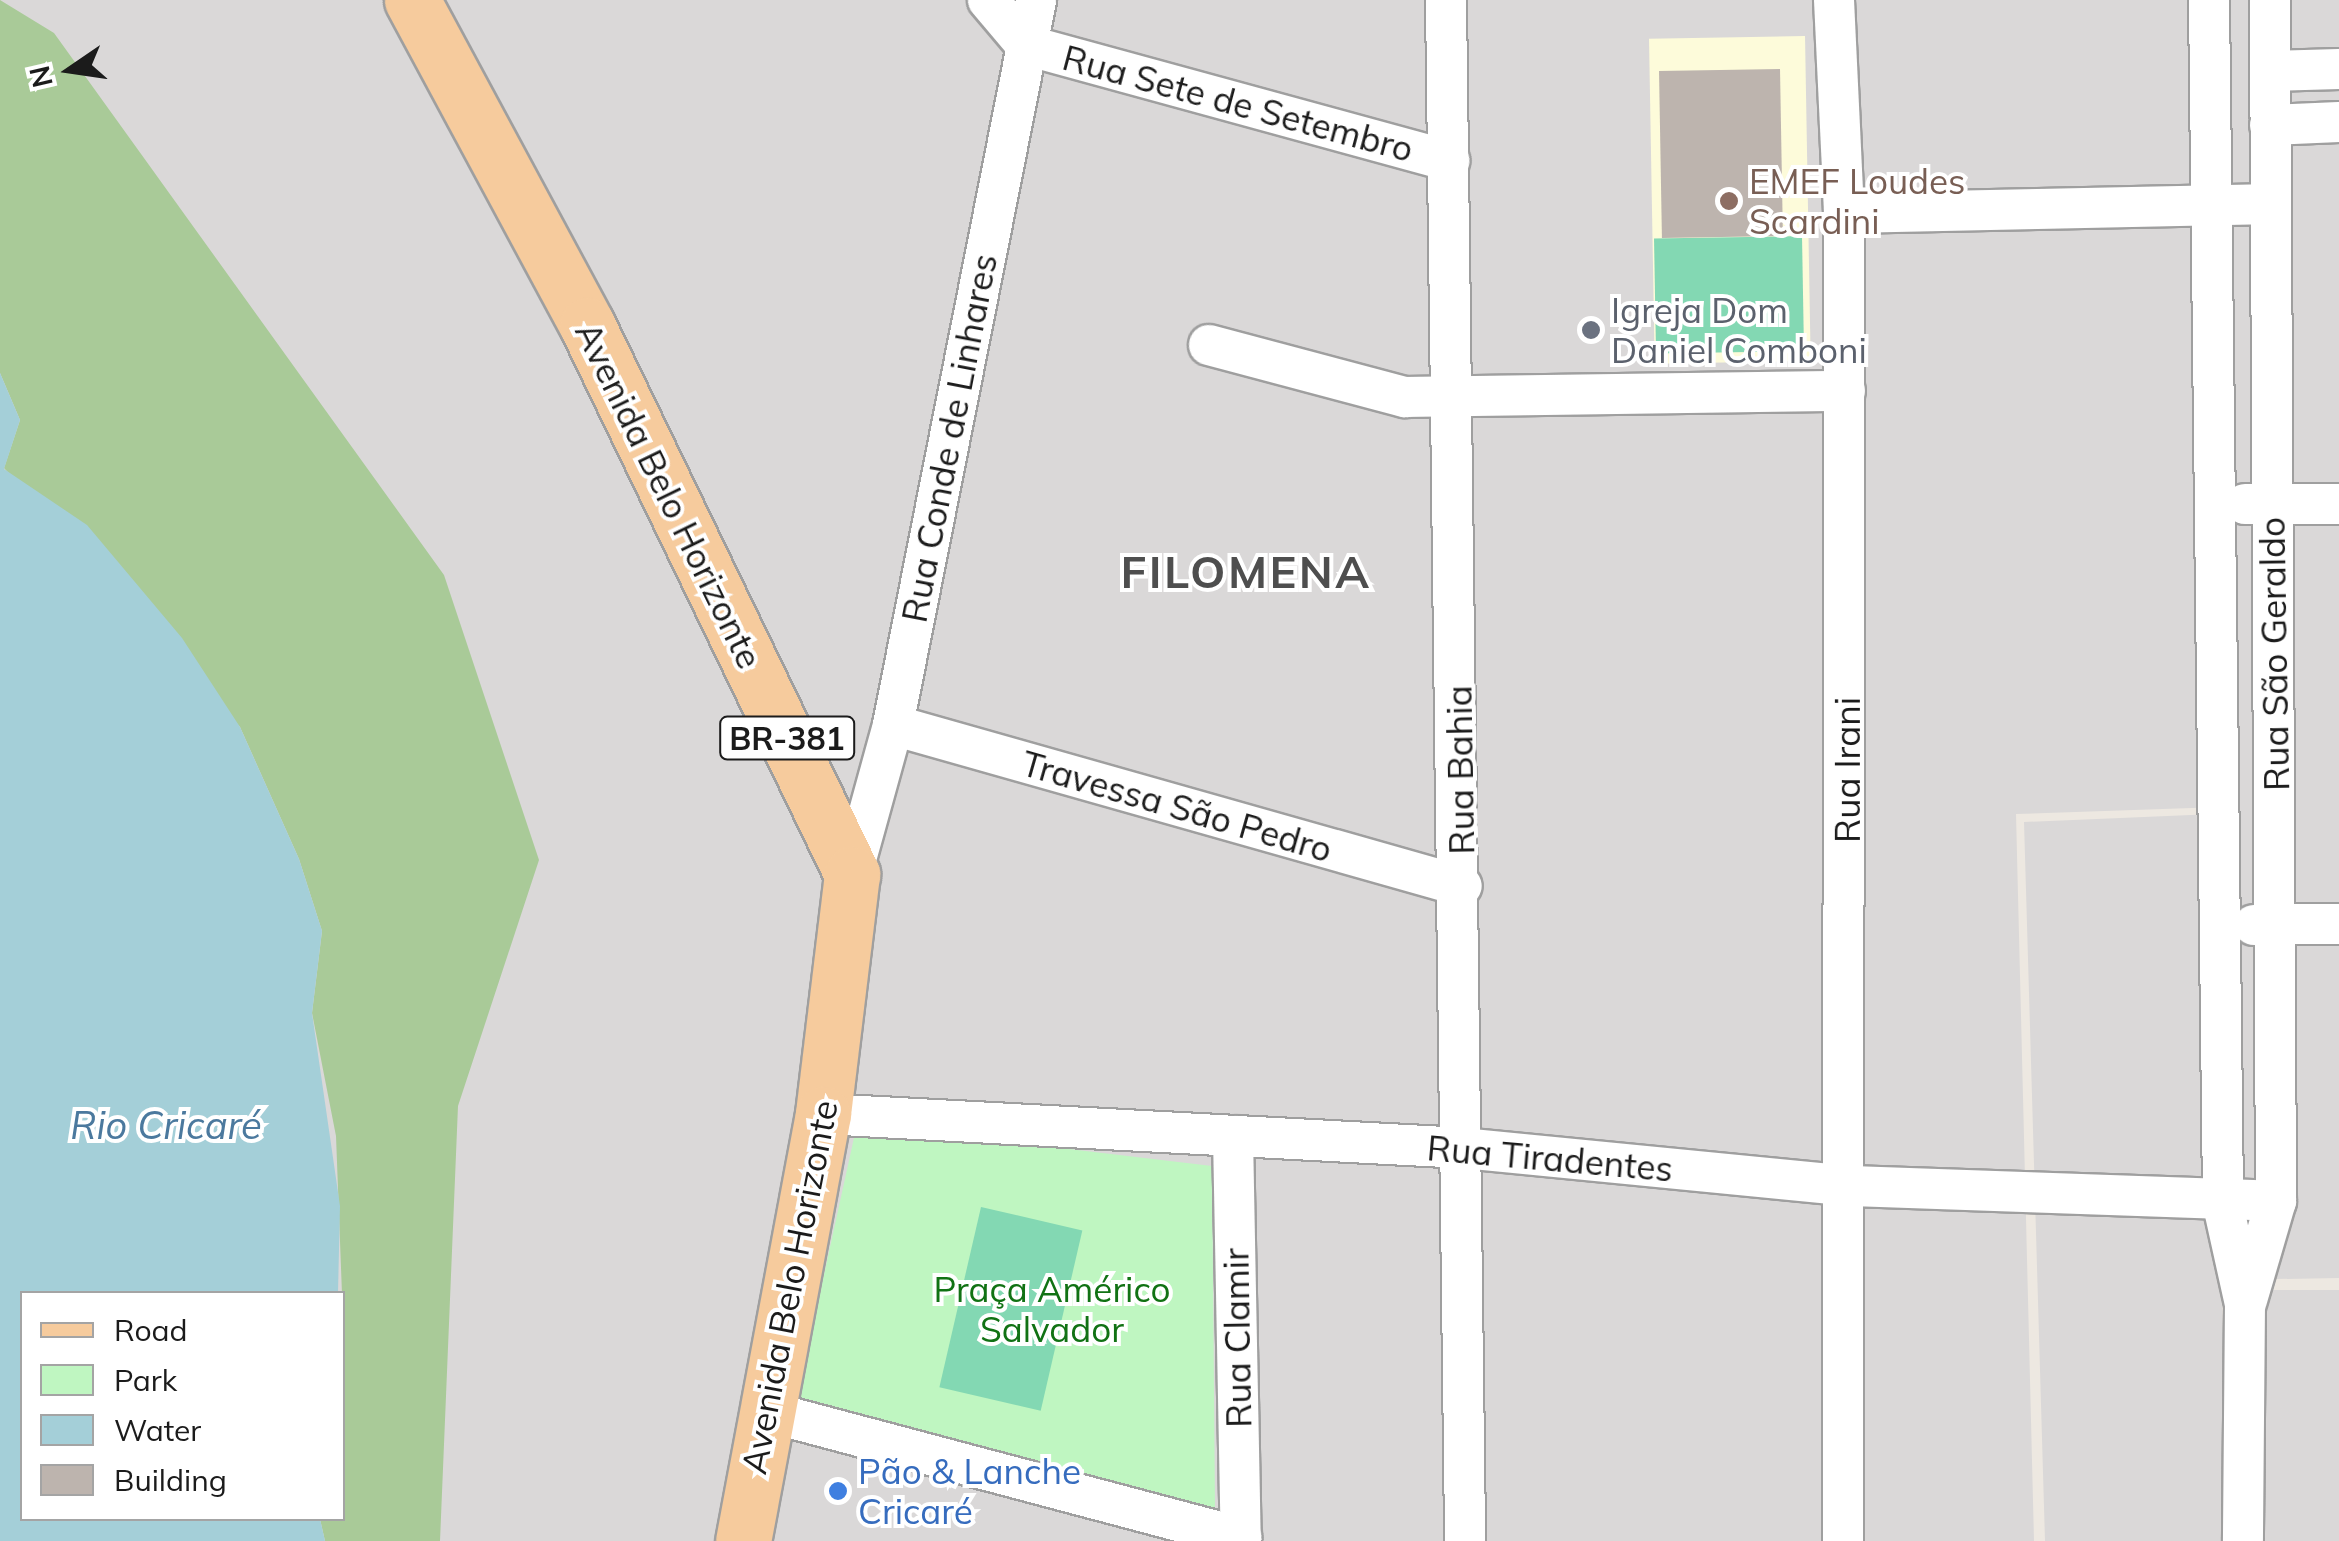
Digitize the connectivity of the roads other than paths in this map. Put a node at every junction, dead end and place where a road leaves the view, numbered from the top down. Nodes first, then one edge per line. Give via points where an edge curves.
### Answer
1 (412, 0) edge
2 (988, 0) edge
3 (1036, 0) edge
4 (1446, 0) edge
5 (1834, 0) edge
6 (2209, 0) edge
7 (2270, 0) edge
8 (1026, 45) junction
9 (2339, 69) edge
10 (2270, 71) junction
11 (2339, 122) edge
12 (2270, 125) junction
13 (1450, 161) junction
14 (2205, 204) junction
15 (2266, 204) junction
16 (1844, 213) junction
17 (1209, 345) dead end
18 (1844, 390) junction
19 (1456, 396) junction
20 (2216, 504) junction
21 (2339, 504) edge
22 (2272, 505) junction
23 (893, 725) junction
24 (852, 874) junction
25 (1462, 886) junction
26 (2339, 924) edge
27 (2220, 925) junction
28 (2278, 925) junction
29 (824, 1114) junction
30 (1233, 1136) junction
31 (1463, 1148) junction
32 (1850, 1186) junction
33 (2276, 1201) junction
34 (2223, 1205) junction
35 (2246, 1304) junction
36 (765, 1411) junction
37 (1242, 1540) edge
38 (742, 1541) edge
39 (1465, 1541) edge
40 (1843, 1541) edge
41 (2242, 1541) edge

1 - 24 main road, Avenida Belo Horizonte / BR-381 via 587,325
2 - 8 street
3 - 8 street, Rua Conde de Linhares
4 - 13 street, Rua Bahia
5 - 16 street, Rua Irani
6 - 14 street, Rua São Geraldo
7 - 10 street, Rua São Geraldo
8 - 13 street, Rua Sete de Setembro
8 - 23 street, Rua Conde de Linhares
9 - 10 street
10 - 12 street, Rua São Geraldo
11 - 12 street
12 - 15 street, Rua São Geraldo
13 - 19 street, Rua Bahia
14 - 15 street
14 - 16 street
14 - 20 street, Rua São Geraldo
15 - 22 street, Rua São Geraldo
16 - 18 street, Rua Irani
17 - 19 street via 1405,398
18 - 19 street
18 - 32 street, Rua Irani
19 - 25 street, Rua Bahia
20 - 22 street
20 - 27 street, Rua São Geraldo
21 - 22 street
22 - 28 street, Rua São Geraldo
23 - 24 street, Rua Conde de Linhares
23 - 25 street, Travessa São Pedro
24 - 29 main road, Avenida Belo Horizonte
25 - 31 street, Rua Bahia
26 - 28 street
27 - 28 street
27 - 34 street, Rua São Geraldo
28 - 33 street, Rua São Geraldo
29 - 30 street, Rua Tiradentes
29 - 36 main road, Avenida Belo Horizonte
30 - 31 street, Rua Tiradentes
30 - 37 street, Rua Clamir
31 - 32 street, Rua Tiradentes
31 - 39 street, Rua Bahia
32 - 34 street, Rua Tiradentes
32 - 40 street, Rua Irani
33 - 34 street, Rua Tiradentes
33 - 35 street, Rua São Geraldo
34 - 35 street, Rua São Geraldo
35 - 41 street, Rua São Geraldo
36 - 37 street
36 - 38 main road, Avenida Belo Horizonte

